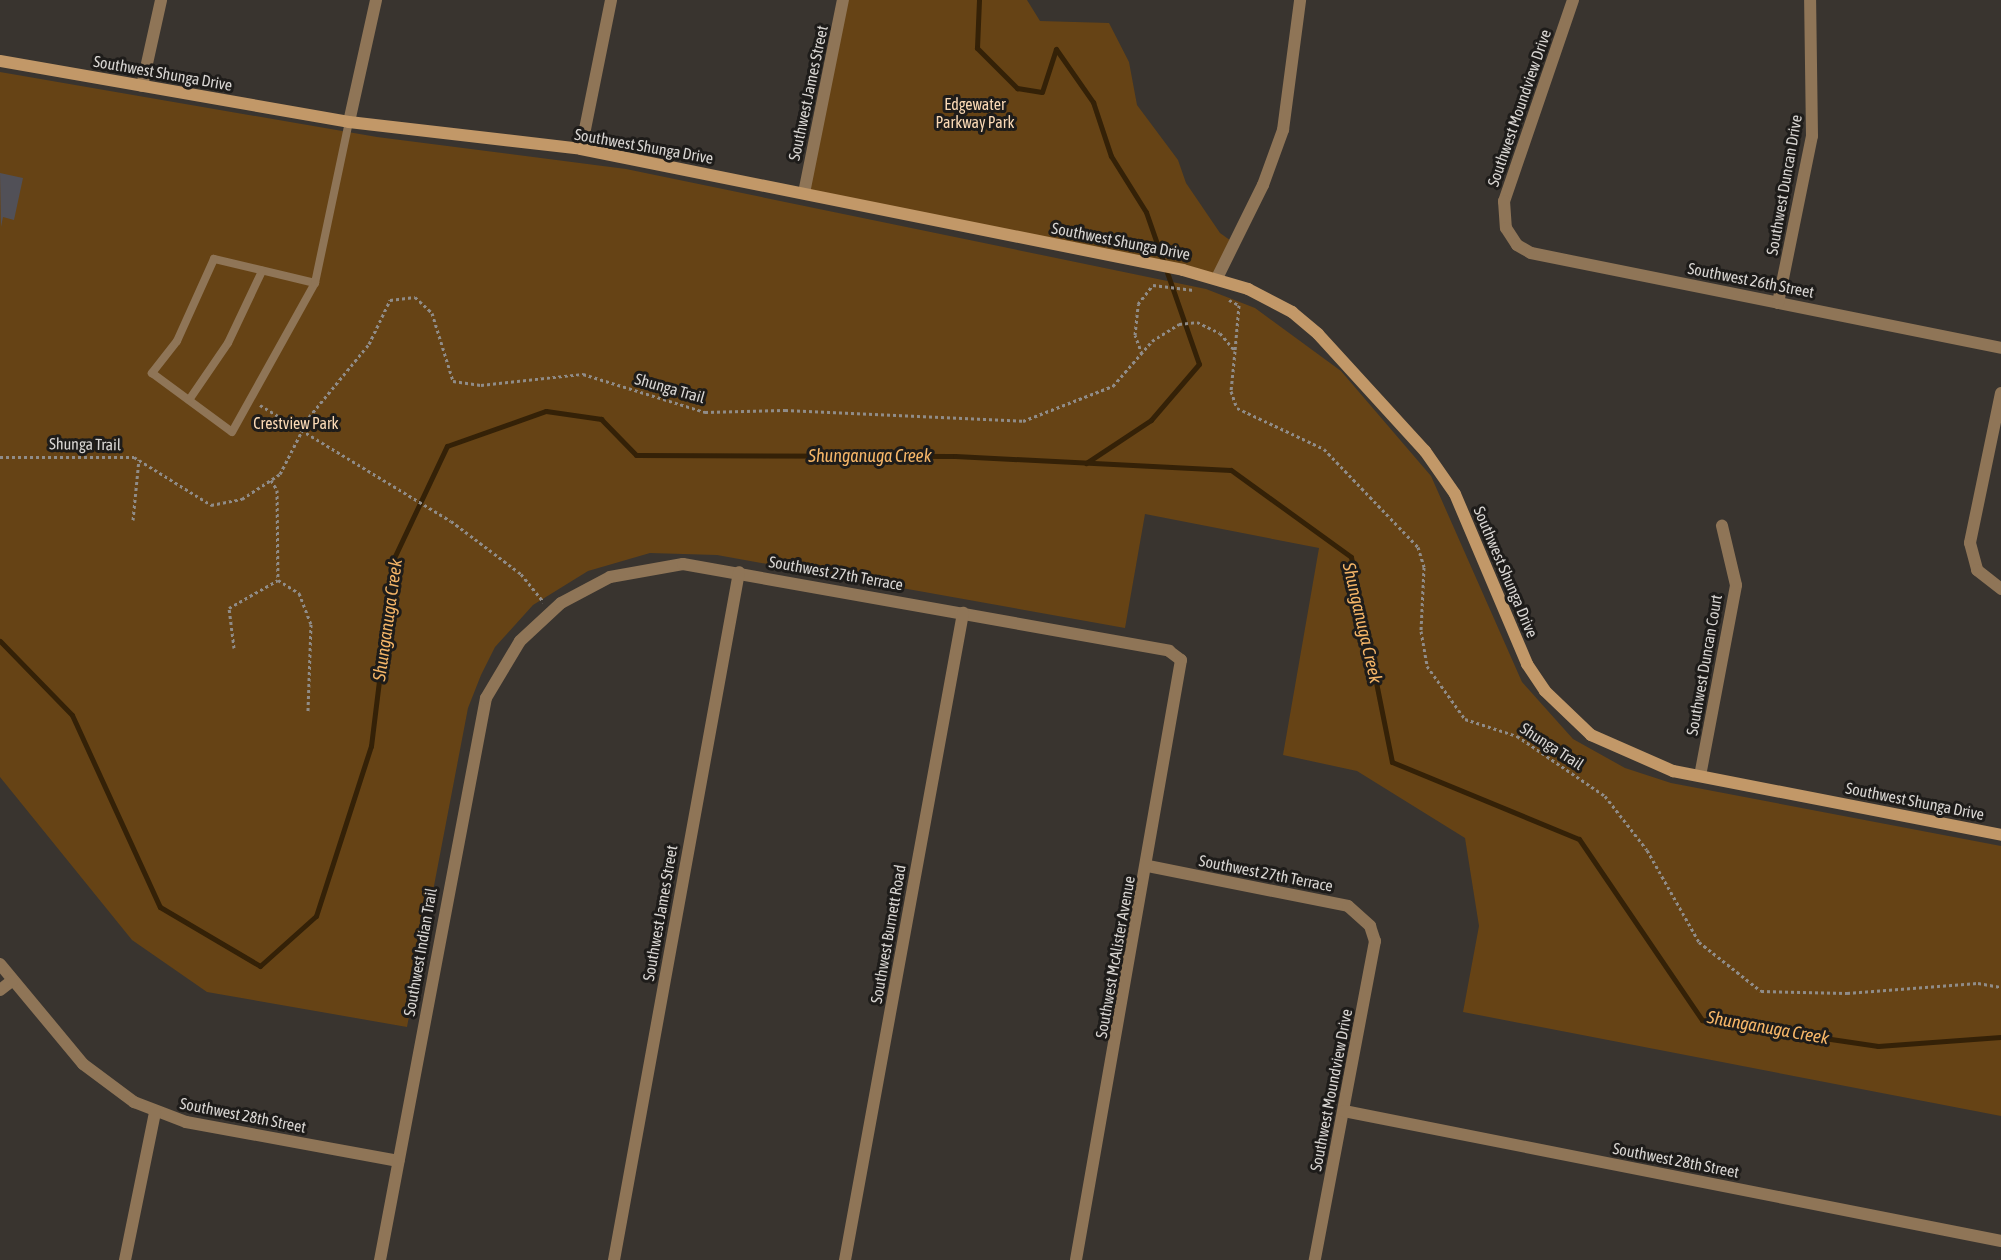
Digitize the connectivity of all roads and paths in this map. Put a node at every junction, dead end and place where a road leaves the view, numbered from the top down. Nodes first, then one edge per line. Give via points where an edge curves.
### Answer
1 (161, 0) edge
2 (376, 0) edge
3 (611, 0) edge
4 (843, 0) edge
5 (1300, 0) edge
6 (1573, 0) edge
7 (1810, 0) edge
8 (0, 61) edge
9 (142, 86) junction
10 (349, 122) junction
11 (581, 149) junction
12 (804, 193) junction
13 (1506, 228) joint
14 (262, 271) junction
15 (1217, 278) junction
16 (315, 283) junction
17 (1200, 291) dead end
18 (1221, 296) dead end
19 (1778, 303) junction
20 (2001, 348) edge
21 (1234, 351) junction
22 (1142, 355) junction
23 (2001, 393) edge
24 (189, 400) junction
25 (253, 400) junction
26 (300, 430) junction
27 (0, 458) edge
28 (139, 459) junction
29 (271, 480) junction
30 (133, 520) dead end
31 (1722, 526) dead end
32 (739, 572) junction
33 (278, 580) junction
34 (2001, 589) edge
35 (550, 610) junction
36 (963, 613) junction
37 (234, 648) dead end
38 (509, 656) joint
39 (1181, 660) joint
40 (308, 711) dead end
41 (1700, 776) junction
42 (2001, 835) edge
43 (1148, 866) junction
44 (1370, 926) joint
45 (0, 964) edge
46 (14, 980) junction
47 (2001, 987) edge
48 (0, 990) edge
49 (1344, 1111) junction
50 (155, 1112) junction
51 (398, 1161) junction
52 (2001, 1241) edge
53 (125, 1260) edge
54 (380, 1260) edge
55 (614, 1260) edge
56 (845, 1260) edge
57 (1076, 1260) edge
58 (1315, 1260) edge

1 - 9 street
2 - 10 street
3 - 11 street
4 - 12 street, Southwest James Street
5 - 15 street via 1283,130 1263,185
6 - 13 street, Southwest Moundview Drive via 1504,201
7 - 19 street, Southwest Duncan Drive via 1812,136
8 - 9 street, Southwest Shunga Drive
9 - 10 street, Southwest Shunga Drive
10 - 11 street, Southwest Shunga Drive
10 - 16 lane
11 - 12 street, Southwest Shunga Drive
12 - 15 street, Southwest Shunga Drive
13 - 19 street, Southwest 26th Street via 1531,253
14 - 16 lane
14 - 24 lane via 228,343
14 - 24 lane via 214,260 177,341 152,373
15 - 41 street, Southwest Shunga Drive via 1292,312 1356,371 1425,451 1455,494 1527,664 1567,715 1618,751
16 - 25 lane
17 - 22 path via 1153,285 1138,304 1136,335
18 - 21 path, Shunga Trail via 1239,305
19 - 20 street, Southwest 26th Street
21 - 22 path, Shunga Trail via 1220,333 1197,322 1179,324
21 - 47 path, Shunga Trail via 1231,392 1237,408 1324,449 1418,547 1424,567 1421,631 1427,666 1442,691 1465,719 1517,735 1605,796 1647,850 1699,942 1761,991 1848,993 1978,983
22 - 26 path, Shunga Trail via 1113,387 1023,421 785,410 705,412 583,374 481,385 453,381 432,313 415,297 390,300 369,345
23 - 34 street via 1970,543 1977,570
24 - 25 lane via 232,432
25 - 26 path
26 - 29 path, Shunga Trail via 280,474
26 - 35 path via 451,521 521,574
27 - 28 path, Shunga Trail via 82,454
28 - 29 path, Shunga Trail via 211,505 242,499
28 - 30 path
29 - 33 path via 276,490
31 - 41 street, Southwest Duncan Court via 1736,585
32 - 35 street, Southwest 27th Terrace via 701,565 646,567 593,584
32 - 36 street, Southwest 27th Terrace
32 - 55 street, Southwest James Street
33 - 37 path via 230,608
33 - 40 path via 307,606 312,648
35 - 38 street, Southwest 27th Terrace
36 - 39 street, Southwest 27th Terrace via 1169,651
36 - 56 street, Southwest Burnett Road
38 - 51 street, Southwest Indian Trail via 479,720
39 - 43 street, Southwest McAlister Avenue
41 - 42 street, Southwest Shunga Drive
43 - 44 street, Southwest 27th Terrace via 1348,906
43 - 57 street, Southwest McAlister Avenue
44 - 49 street, Southwest Moundview Drive via 1375,941
45 - 46 street, Southwest 28th Street
46 - 48 street
46 - 50 street, Southwest 28th Street via 83,1064
49 - 52 street, Southwest 28th Street
49 - 58 street, Southwest Moundview Drive
50 - 51 street, Southwest 28th Street via 186,1122
50 - 53 street
51 - 54 street, Southwest Indian Trail

